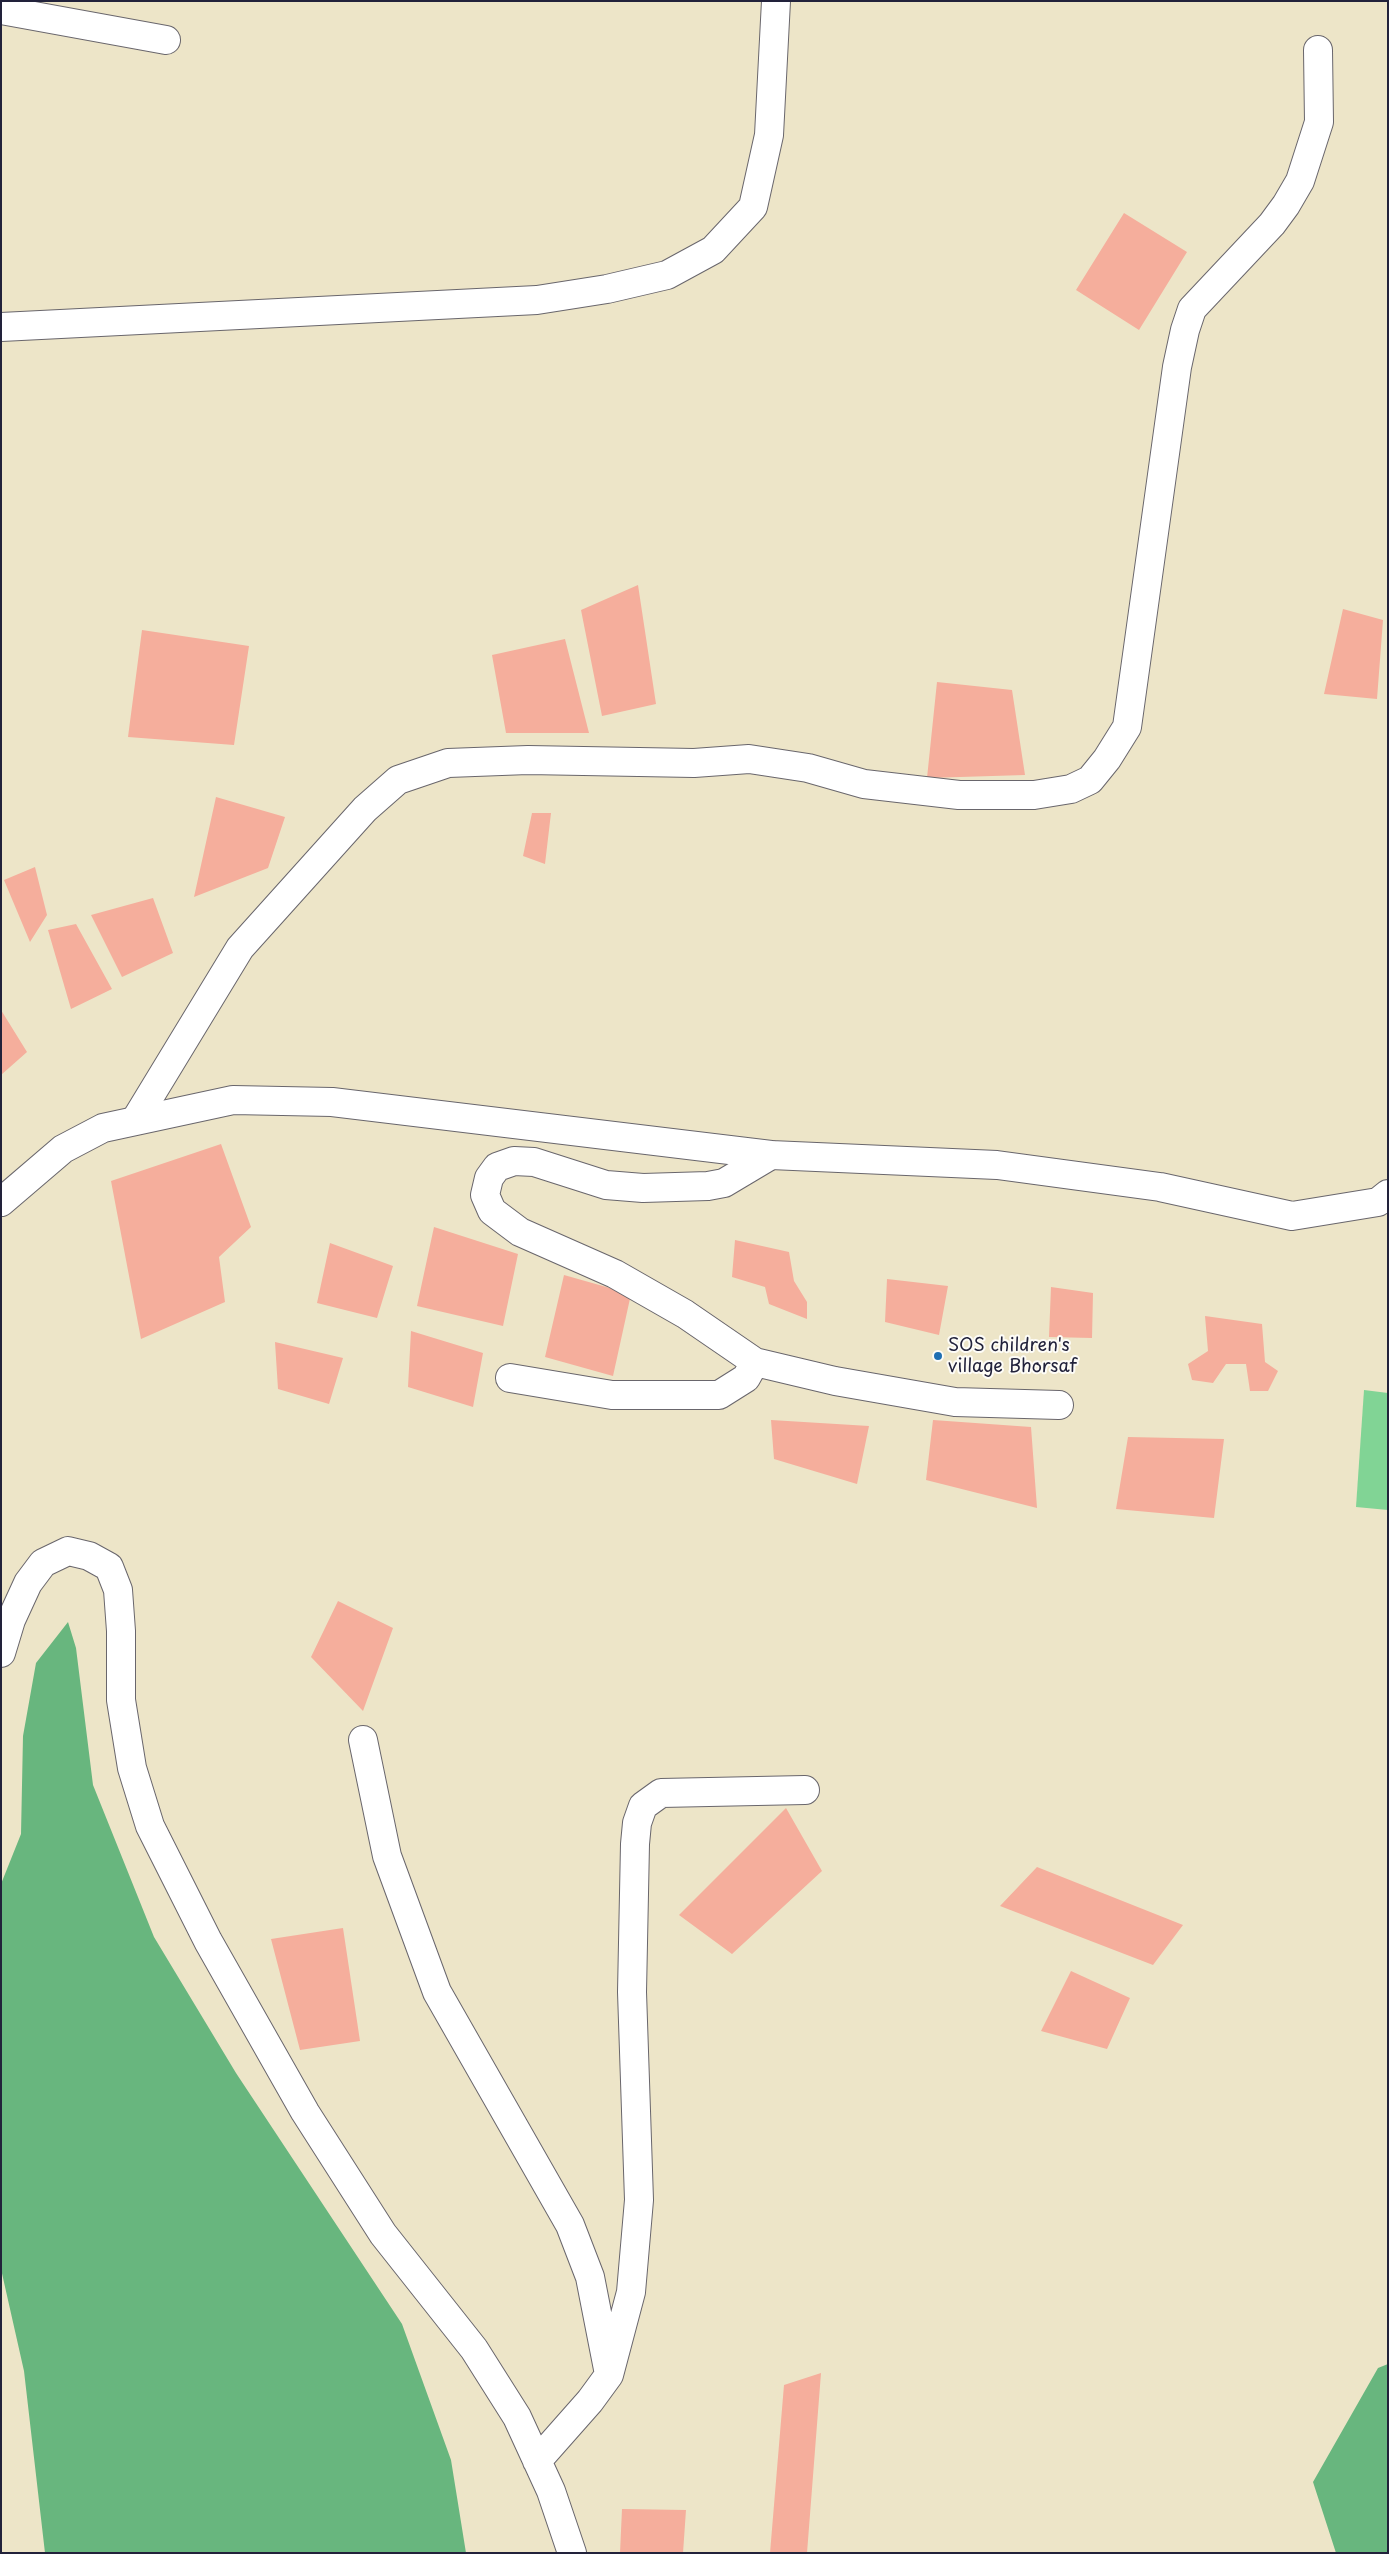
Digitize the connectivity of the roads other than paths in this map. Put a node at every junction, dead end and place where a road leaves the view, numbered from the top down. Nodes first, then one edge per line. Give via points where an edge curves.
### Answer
1 (776, 1) edge
2 (1, 10) edge
3 (166, 40) dead end
4 (1318, 50) dead end
5 (1, 326) edge
6 (136, 1119) junction
7 (771, 1155) junction
8 (2, 1198) edge
9 (1385, 1203) edge
10 (756, 1362) junction
11 (510, 1378) dead end
12 (1059, 1405) dead end
13 (1, 1653) edge
14 (364, 1740) dead end
15 (805, 1790) dead end
16 (609, 2375) junction
17 (537, 2462) junction
18 (572, 2553) edge

1 - 5 street via 769,135 753,207 713,250 666,274 607,289 537,300
2 - 3 street
4 - 6 street via 1319,122 1300,181 1272,224 1192,309 1185,330 1177,367 1127,727 1090,780 1071,789 1034,795 959,795 864,784 808,768 750,758 694,762 528,760 448,763 398,780 365,809 240,948
6 - 7 street via 233,1100 332,1102
6 - 8 street via 103,1128 63,1149
7 - 9 street via 996,1165 1160,1187 1292,1216
7 - 10 street via 724,1183 643,1188 606,1185 557,1168 514,1161 497,1168 489,1178 485,1195 492,1211 520,1232 615,1274 685,1314
10 - 11 street via 746,1378 719,1395 612,1395
10 - 12 street via 834,1381 955,1402
13 - 17 street via 11,1620 28,1583 43,1563 68,1551 90,1556 109,1567 119,1598 121,1700 132,1768 150,1826 208,1941 305,2112 383,2234 474,2349 517,2417
14 - 16 street via 387,1856 437,1992 570,2225 590,2277
15 - 16 street via 660,1793 643,1806 637,1823 632,1992 639,2200 631,2292
16 - 17 street
17 - 18 street via 551,2491

